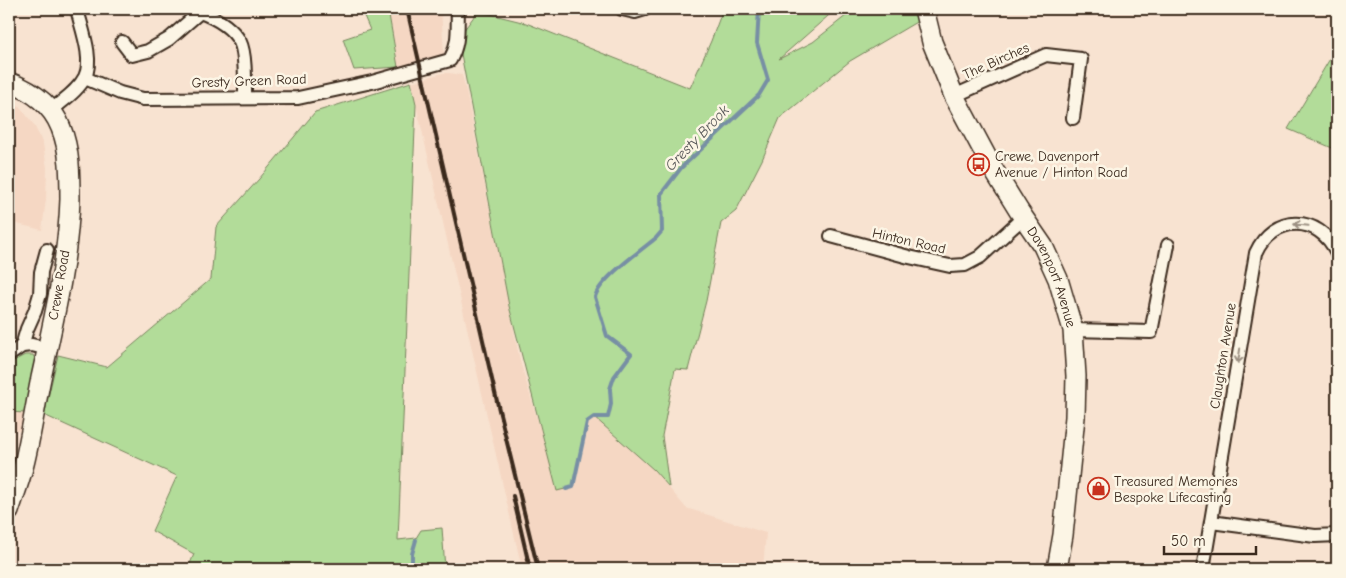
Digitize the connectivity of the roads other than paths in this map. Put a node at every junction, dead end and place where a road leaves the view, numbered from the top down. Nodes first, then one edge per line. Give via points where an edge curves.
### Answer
1 (77, 9) edge
2 (458, 9) edge
3 (622, 9) edge
4 (645, 9) edge
5 (924, 9) edge
6 (199, 10) edge
7 (122, 42) dead end
8 (85, 78) junction
9 (9, 82) edge
10 (954, 96) junction
11 (245, 98) junction
12 (52, 110) junction
13 (1073, 118) dead end
14 (1024, 217) junction
15 (831, 236) dead end
16 (1168, 245) dead end
17 (47, 250) dead end
18 (1337, 252) edge
19 (1073, 330) junction
20 (22, 346) junction
21 (48, 349) junction
22 (9, 355) edge
23 (9, 511) edge
24 (1211, 522) junction
25 (1337, 535) edge
26 (1057, 569) edge
27 (1204, 569) edge

1 - 8 street via 88,52
2 - 11 street, Gresty Green Road via 458,38 450,60 298,98
3 - 4 street via 635,12
5 - 10 street, Davenport Avenue via 932,42
6 - 7 street via 169,39 148,51 132,55
6 - 11 street via 229,28 241,44
8 - 11 street, Gresty Green Road via 120,94 143,99
8 - 12 street
9 - 12 street, Crewe Road via 35,95
10 - 13 street, The Birches via 1046,55 1081,59
10 - 14 street, Davenport Avenue via 993,169
12 - 21 street, Crewe Road via 65,140 70,190 68,238
14 - 15 street, Hinton Road via 980,257 958,266 909,257
14 - 19 street, Davenport Avenue via 1044,246
16 - 19 street via 1151,332
17 - 20 street via 40,294
18 -> 24 street, Claughton Avenue via 1324,233 1301,224 1276,228 1259,245
19 - 26 street, Davenport Avenue via 1075,417
20 - 21 street
20 - 22 street
21 - 23 street, Crewe Road via 24,465
24 - 25 street via 1315,536
24 - 27 street, Claughton Avenue

